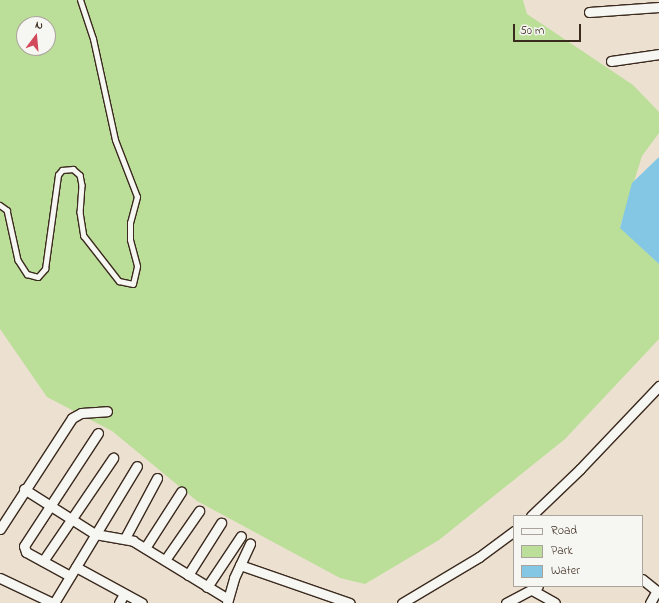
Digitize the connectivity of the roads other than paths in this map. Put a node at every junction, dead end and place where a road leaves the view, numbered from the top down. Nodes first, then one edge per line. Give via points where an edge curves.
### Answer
1 (80, 0) edge
2 (659, 7) edge
3 (589, 12) dead end
4 (659, 54) edge
5 (611, 61) dead end
6 (0, 205) edge
7 (659, 386) edge
8 (107, 411) dead end
9 (98, 433) dead end
10 (113, 458) dead end
11 (136, 466) dead end
12 (157, 478) dead end
13 (24, 489) junction
14 (181, 492) dead end
15 (50, 506) junction
16 (199, 511) dead end
17 (532, 515) edge
18 (72, 520) junction
19 (221, 523) dead end
20 (0, 529) edge
21 (513, 532) edge
22 (95, 534) junction
23 (241, 536) dead end
24 (125, 538) junction
25 (250, 543) dead end
26 (145, 548) junction
27 (165, 560) junction
28 (43, 561) junction
29 (240, 565) junction
30 (76, 567) junction
31 (188, 575) junction
32 (70, 576) junction
33 (0, 578) edge
34 (643, 580) edge
35 (207, 587) junction
36 (535, 588) edge
37 (657, 593) edge
38 (124, 594) junction
39 (228, 601) edge
40 (54, 603) edge
41 (119, 603) edge
42 (142, 603) edge
43 (350, 603) edge
44 (402, 603) edge
45 (506, 603) edge
46 (555, 603) edge
47 (650, 603) edge

1 - 6 lane via 94,39 115,140 137,197 130,223 130,240 137,266 133,284 119,281 84,236 80,212 82,185 80,175 73,169 62,170 58,175 45,269 38,277 27,274 18,260 7,210
2 - 3 street
4 - 5 street
7 - 17 street
8 - 13 street via 74,416
9 - 15 street
10 - 18 street
11 - 22 street
12 - 24 street
13 - 15 street
13 - 20 street
14 - 26 street
15 - 18 street
15 - 28 street via 24,546 26,552
16 - 27 street
18 - 22 street
18 - 28 street
19 - 31 street
21 - 44 street via 479,557
22 - 24 street
22 - 30 street
23 - 35 street
24 - 26 street
25 - 29 street
26 - 27 street
27 - 31 street
28 - 32 street
29 - 39 street
29 - 43 street
30 - 32 street
30 - 38 street
31 - 35 street
32 - 40 street
33 - 40 street
34 - 37 street
35 - 39 street
36 - 45 street
36 - 46 street
37 - 47 street
38 - 41 street
38 - 42 street

